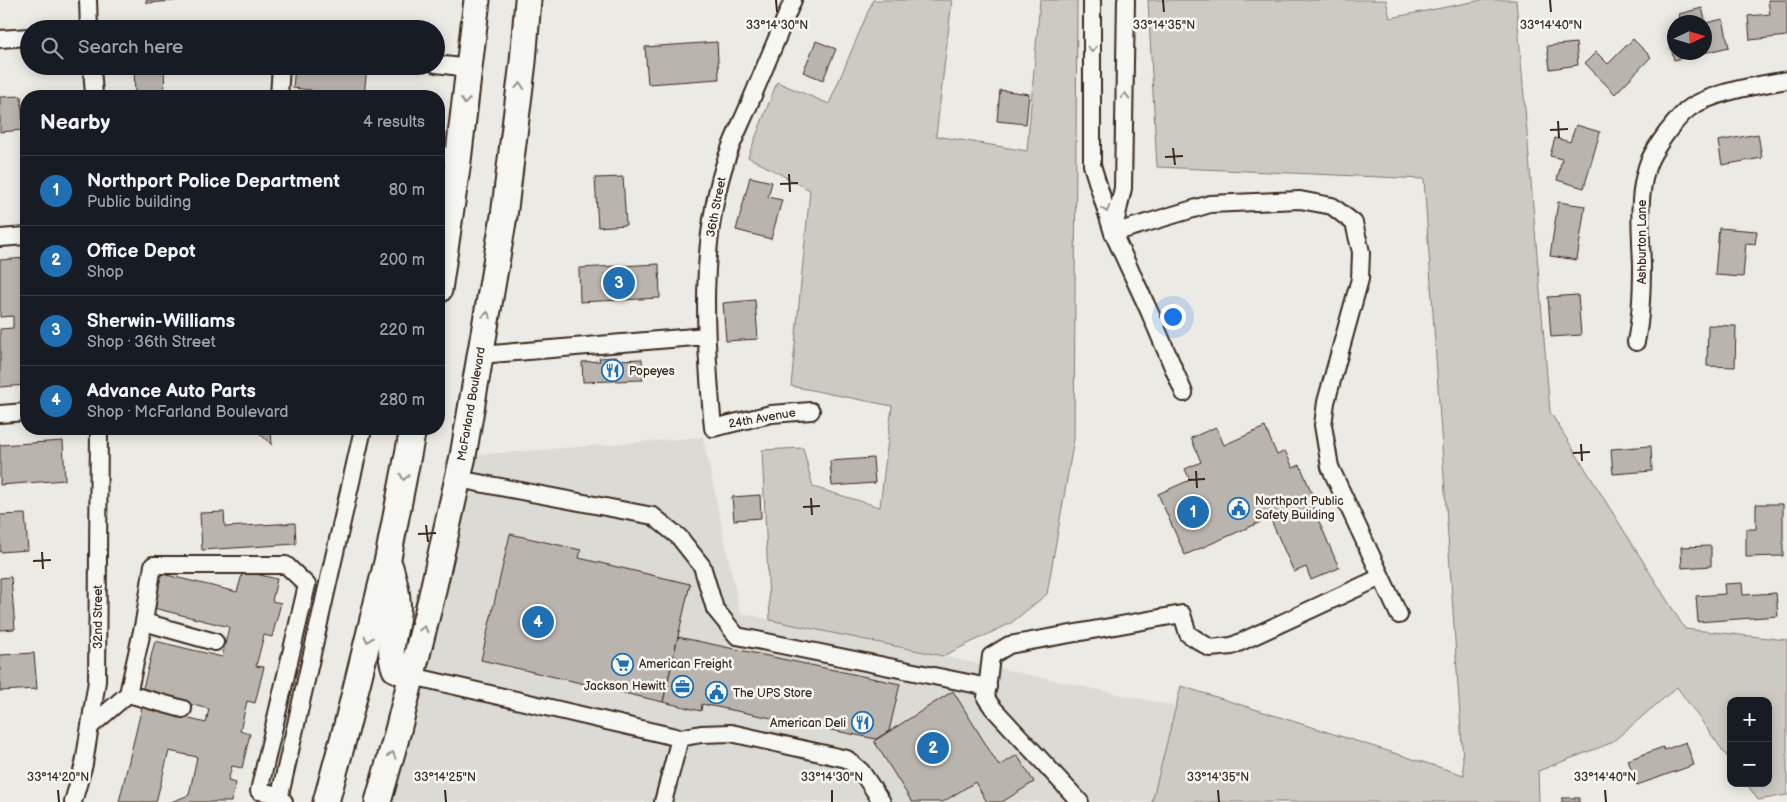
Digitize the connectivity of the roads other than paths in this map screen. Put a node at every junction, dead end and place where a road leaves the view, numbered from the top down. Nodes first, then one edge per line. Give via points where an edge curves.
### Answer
1 (88, 0) edge
2 (477, 0) edge
3 (528, 0) edge
4 (793, 0) edge
5 (1092, 0) edge
6 (1126, 0) edge
7 (89, 20) edge
8 (20, 37) edge
9 (0, 38) edge
10 (445, 65) edge
11 (469, 68) junction
12 (93, 75) edge
13 (280, 75) edge
14 (1787, 80) edge
15 (94, 90) edge
16 (279, 90) edge
17 (448, 157) edge
18 (445, 214) edge
19 (1113, 232) junction
20 (20, 236) edge
21 (0, 238) edge
22 (706, 336) junction
23 (1636, 342) dead end
24 (480, 355) junction
25 (1184, 393) dead end
26 (811, 411) dead end
27 (20, 412) edge
28 (0, 414) edge
29 (713, 428) joint
30 (99, 435) edge
31 (362, 435) edge
32 (412, 435) edge
33 (458, 479) junction
34 (388, 558) junction
35 (1381, 577) junction
36 (1399, 615) dead end
37 (144, 622) junction
38 (215, 642) dead end
39 (412, 676) junction
40 (988, 687) junction
41 (128, 694) junction
42 (182, 709) dead end
43 (91, 726) junction
44 (680, 738) junction
45 (282, 798) edge
46 (73, 802) edge
47 (326, 802) edge
48 (378, 802) edge
49 (663, 802) edge
50 (882, 802) edge
51 (1080, 802) edge

1 - 7 street
2 - 11 highway
24 -> 3 highway, McFarland Boulevard via 504,216
4 - 22 street, 36th Street via 727,156 716,195 708,256
5 -> 19 street via 1092,165
19 -> 6 street via 1124,188
8 - 9 street
10 - 11 street
11 -> 17 highway
12 - 15 street
13 - 16 street
14 - 23 street, Ashburton Lane via 1698,103 1681,114 1656,147 1647,166 1643,186 1641,317
17 - 18 highway
19 - 25 street
19 - 35 street via 1210,204 1300,200 1332,206 1354,223 1361,252 1360,279 1326,402 1324,425 1330,467
20 - 21 street
22 - 24 street
22 - 29 street, 36th Street
24 - 33 highway, McFarland Boulevard
26 - 29 street, 24th Avenue via 771,414
27 - 28 street
30 - 43 street, 32nd Street via 97,681
31 - 45 street
32 -> 34 highway
39 -> 33 highway, McFarland Boulevard
33 - 40 street via 653,516 680,536 702,566 715,610 736,636
34 - 39 highway via 397,613 390,656 395,668
34 -> 47 highway
35 - 36 street
35 - 40 street via 1232,646 1210,648 1188,634 1182,614 1009,645 991,656
37 - 38 street
37 - 41 street
37 - 45 street via 153,565 286,565 307,585 259,792
39 - 44 street
48 -> 39 highway, McFarland Boulevard
40 - 51 street via 986,698 993,708
41 - 42 street
41 - 43 street
43 - 46 street, 32nd Street
44 - 49 street
44 - 50 street via 731,733 847,759 861,771

